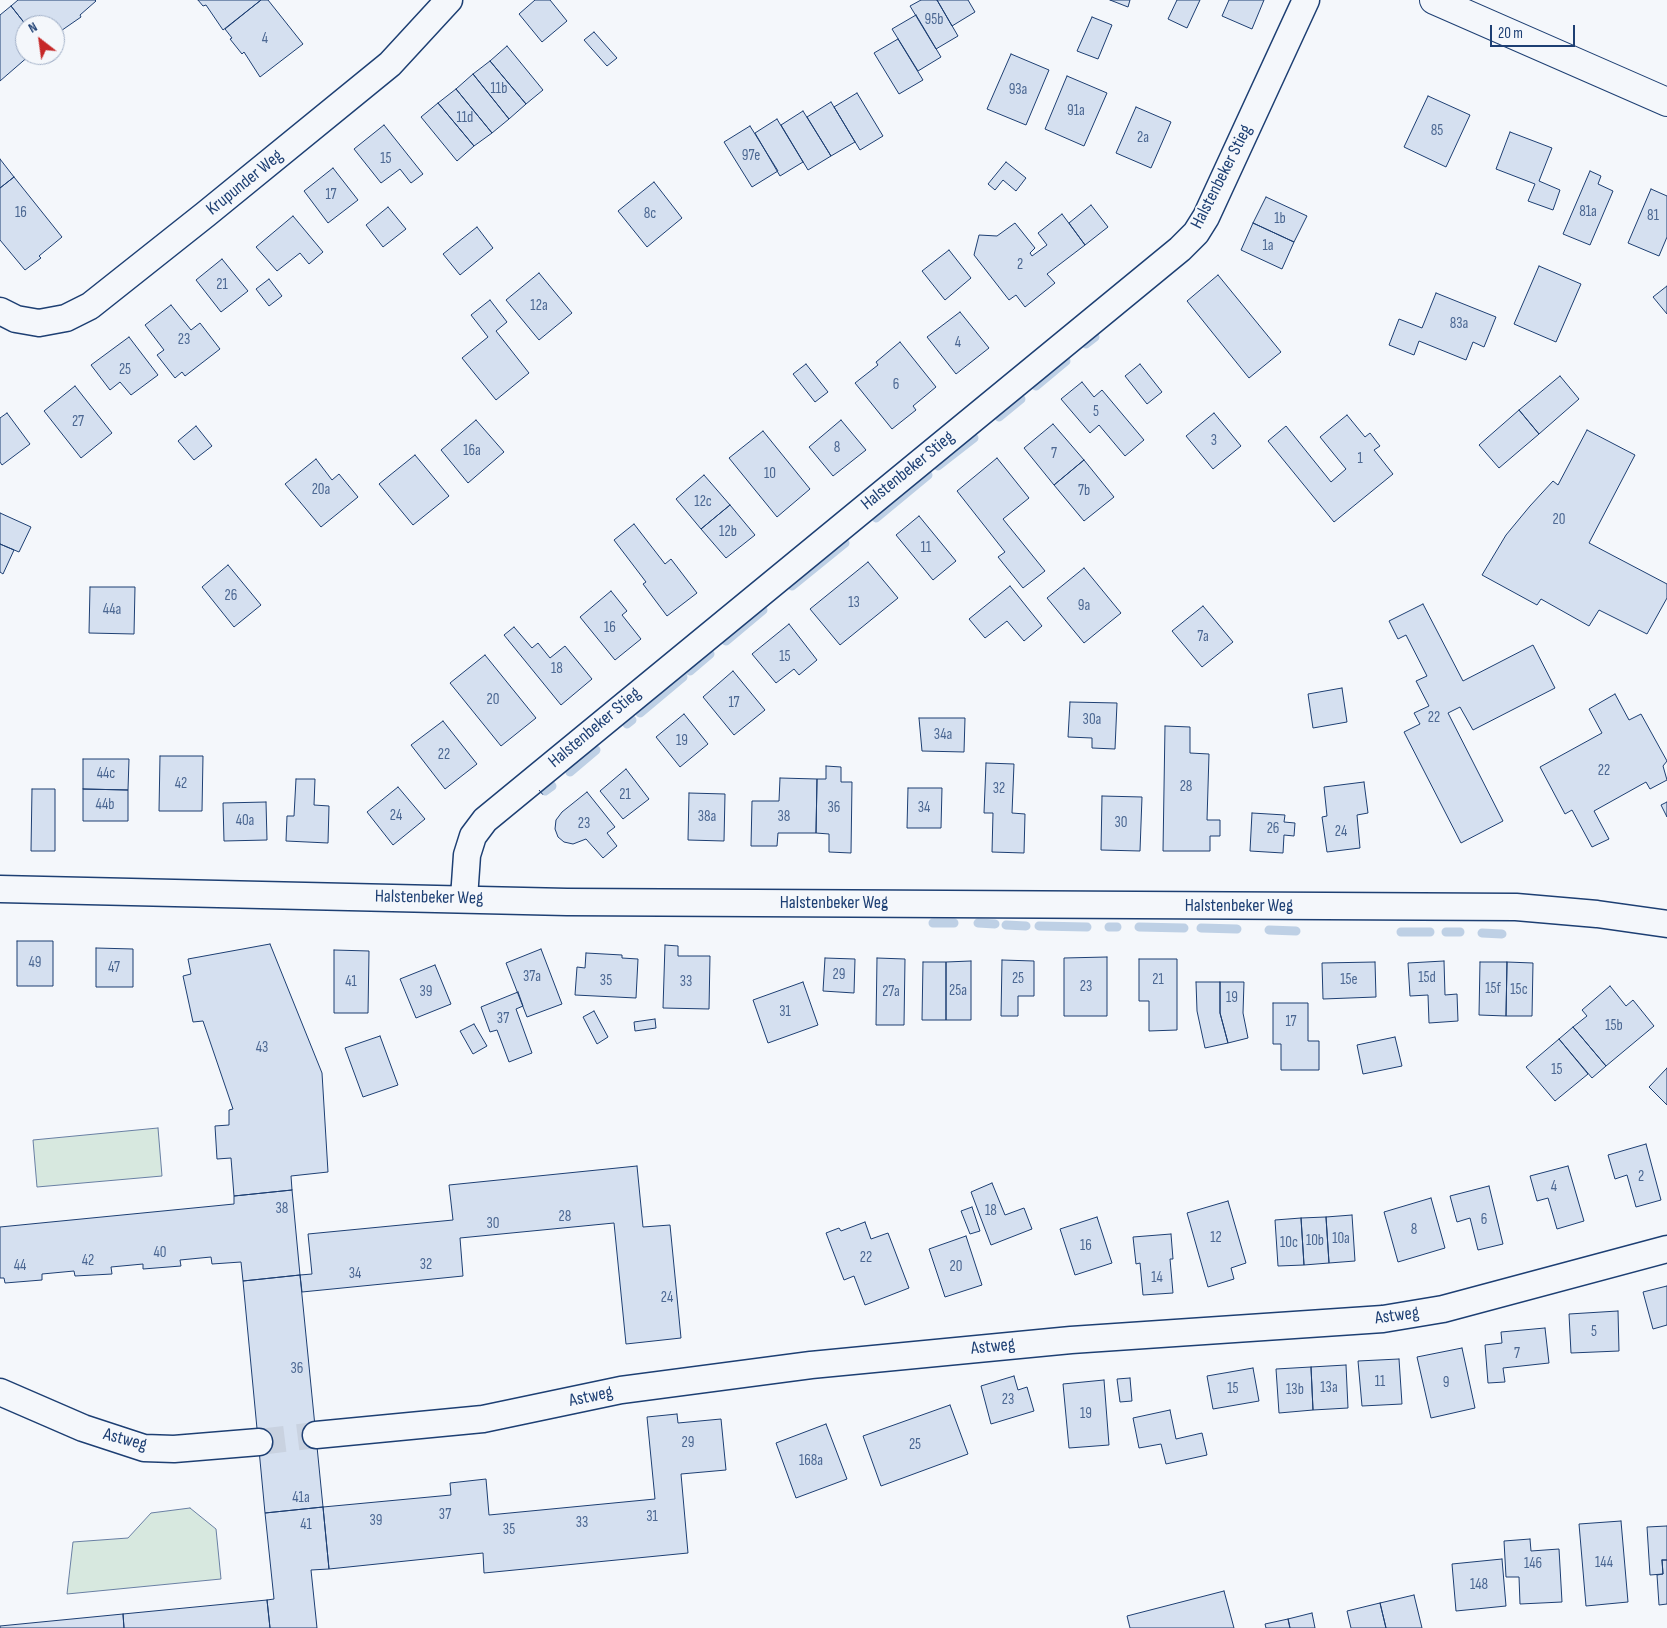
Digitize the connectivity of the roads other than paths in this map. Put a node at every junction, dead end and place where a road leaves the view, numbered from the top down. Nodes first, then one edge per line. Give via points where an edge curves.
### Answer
1 (449, 0) edge
2 (1306, 0) edge
3 (1434, 0) edge
4 (1667, 102) edge
5 (8, 315) edge
6 (0, 889) edge
7 (464, 898) junction
8 (1667, 924) edge
9 (1667, 1249) edge
10 (0, 1392) edge
11 (316, 1436) tunnel mouth
12 (259, 1442) tunnel mouth

1 - 5 street, Krupunder Weg via 390,64 90,306 66,318 39,323
2 - 7 street, Halstenbeker Stieg via 1196,233 485,820 473,836
3 - 4 main road
6 - 7 street, Halstenbeker Weg
7 - 8 street, Halstenbeker Weg via 567,902 1516,907
9 - 11 street, Astweg via 1442,1309 1383,1320 1071,1340 811,1365 622,1390 483,1419
10 - 12 street, Astweg via 83,1428 144,1448 174,1449

